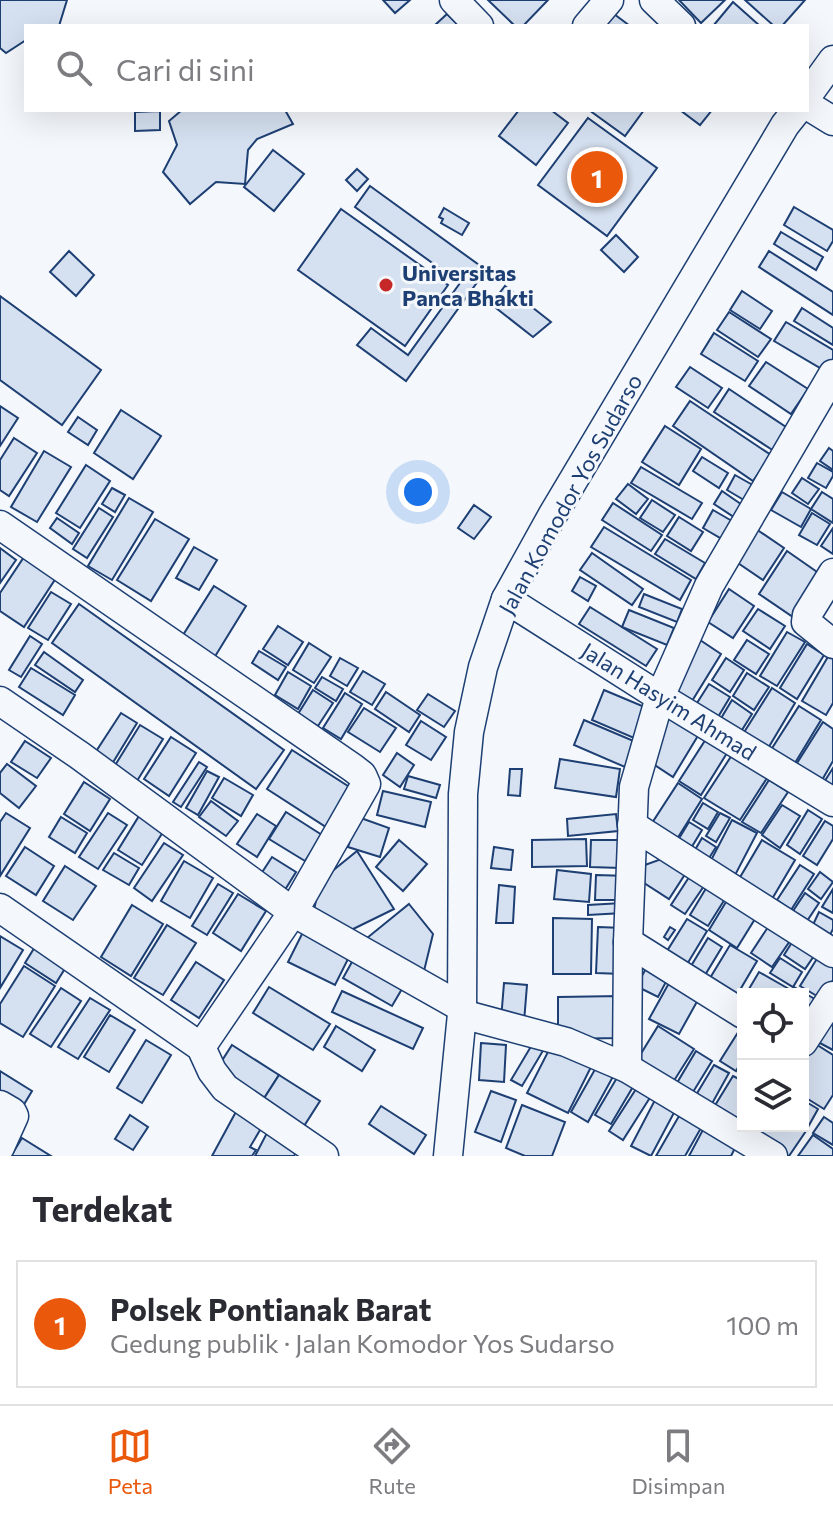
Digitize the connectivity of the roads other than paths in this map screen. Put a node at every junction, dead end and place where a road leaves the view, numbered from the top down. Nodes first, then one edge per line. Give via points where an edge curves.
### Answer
1 (454, 0) edge
2 (609, 0) edge
3 (654, 0) edge
4 (477, 24) edge
5 (589, 24) edge
6 (679, 24) edge
7 (833, 60) edge
8 (809, 93) edge
9 (809, 106) edge
10 (784, 115) edge
11 (833, 121) edge
12 (833, 374) edge
13 (0, 525) edge
14 (833, 573) edge
15 (506, 599) junction
16 (833, 644) edge
17 (660, 697) junction
18 (0, 701) edge
19 (833, 802) edge
20 (632, 825) junction
21 (0, 908) edge
22 (293, 912) junction
23 (628, 942) junction
24 (833, 953) edge
25 (833, 996) edge
26 (461, 1010) junction
27 (737, 1010) edge
28 (809, 1033) edge
29 (201, 1047) junction
30 (627, 1068) junction
31 (0, 1105) edge
32 (737, 1127) edge
33 (746, 1132) edge
34 (0, 1147) edge
35 (324, 1156) edge
36 (448, 1156) edge
37 (773, 1156) edge

1 - 4 street
2 - 5 street
3 - 6 street
7 - 8 street
9 - 11 street
10 - 15 street, Jalan Komodor Yos Sudarso
12 - 17 street via 709,586
13 - 22 street via 362,775 366,784
14 - 16 street via 806,622
15 - 17 street, Jalan Hasyim Ahmad
15 - 26 street, Jalan Komodor Yos Sudarso via 469,732 463,794
17 - 19 street, Jalan Hasyim Ahmad
17 - 20 street via 634,787
18 - 22 street
20 - 23 street
20 - 24 street
21 - 29 street
22 - 26 street
22 - 29 street
23 - 27 street
23 - 30 street
25 - 28 street
26 - 30 street via 566,1042
26 - 36 street, Jalan Komodor Yos Sudarso
29 - 35 street via 225,1088
30 - 32 street
31 - 34 street via 14,1116
33 - 37 street

